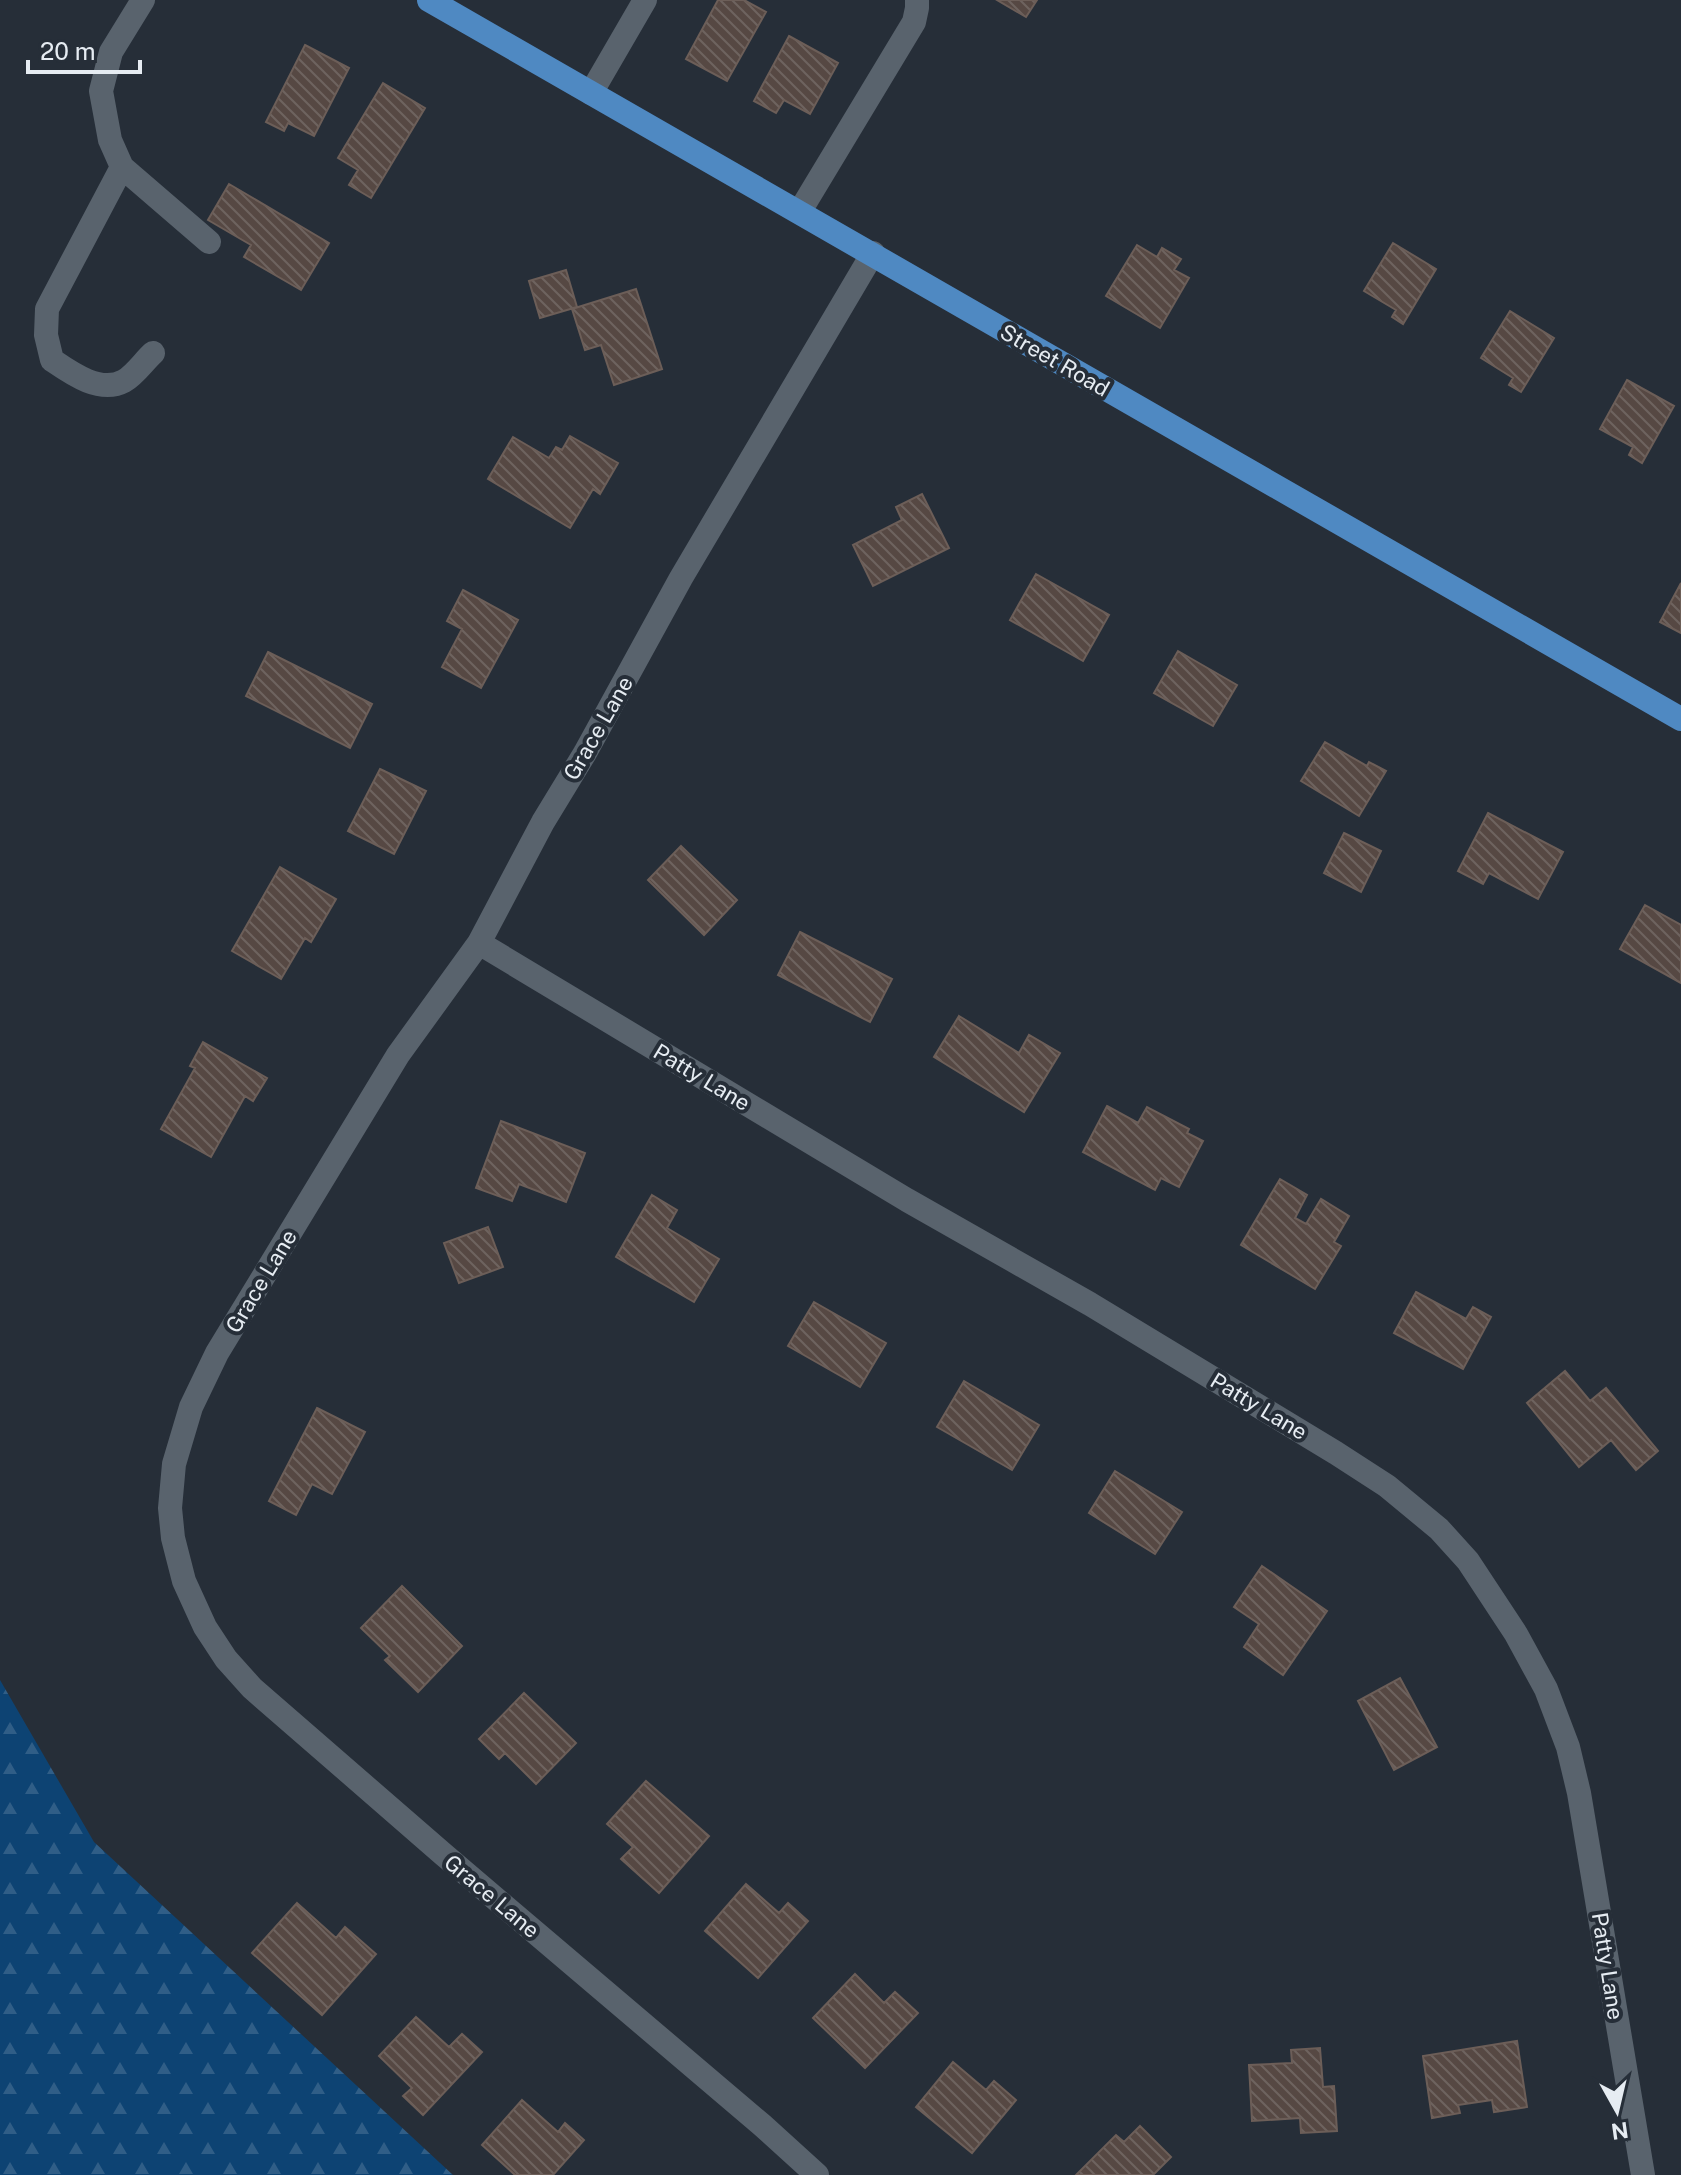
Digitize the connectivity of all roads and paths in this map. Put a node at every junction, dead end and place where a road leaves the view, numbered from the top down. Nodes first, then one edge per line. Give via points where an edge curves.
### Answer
1 (143, 0) edge
2 (645, 0) edge
3 (917, 0) edge
4 (434, 1) edge
5 (591, 93) junction
6 (122, 167) junction
7 (800, 211) junction
8 (209, 242) dead end
9 (873, 253) junction
10 (153, 353) dead end
11 (1681, 719) edge
12 (479, 943) junction
13 (817, 2175) edge
14 (1643, 2175) edge

1 - 6 street via 111,52 101,91 110,140
2 - 5 street
3 - 7 street via 914,22
4 - 5 main road, Street Road
5 - 7 main road, Street Road
6 - 8 street
6 - 10 street via 47,309 46,335 52,360 71,374 103,385 124,381
7 - 9 main road, Street Road
9 - 11 main road, Street Road
9 - 12 street, Grace Lane via 681,578
12 - 13 street, Grace Lane via 398,1055 217,1353 191,1407 174,1464 170,1508 184,1581 205,1627 252,1688
12 - 14 street, Patty Lane via 1336,1453 1439,1529 1468,1561 1516,1634 1546,1689 1568,1747

